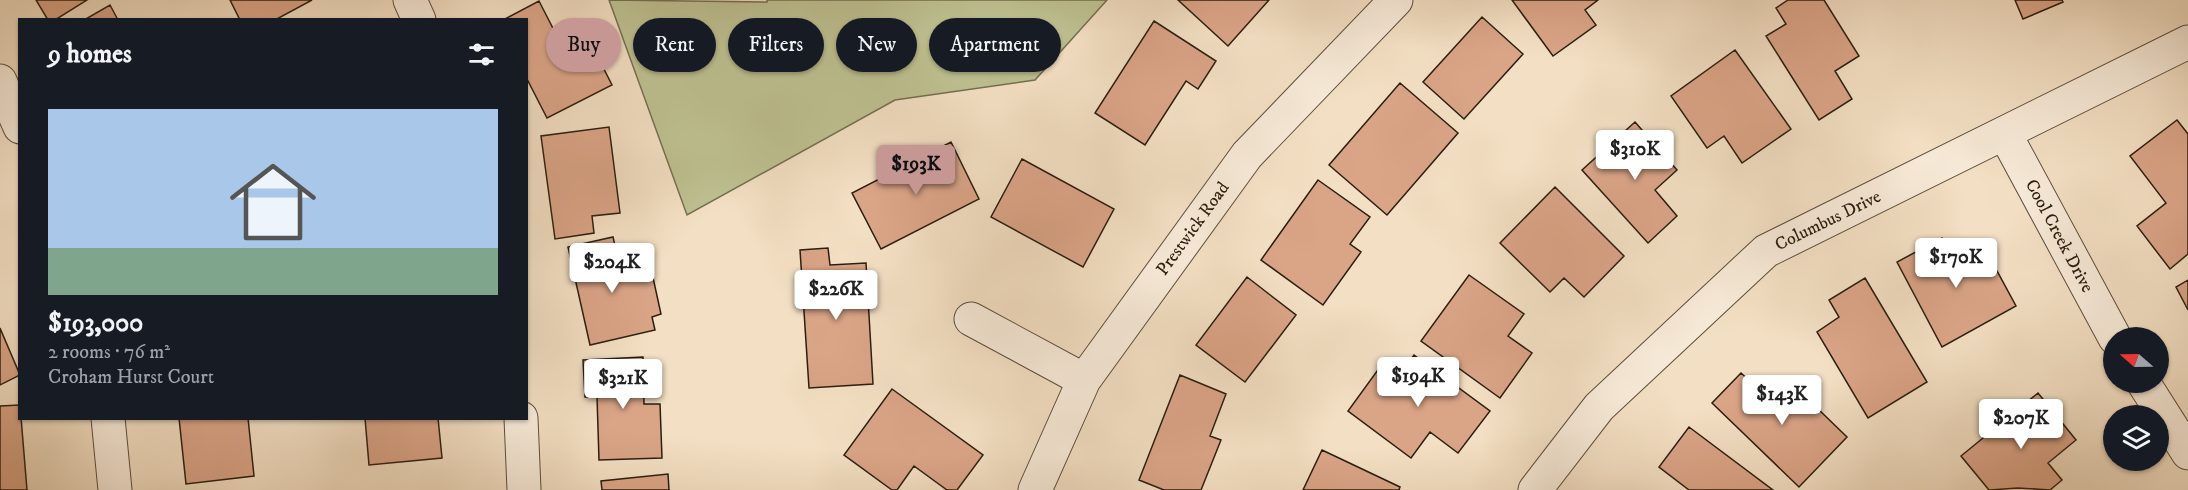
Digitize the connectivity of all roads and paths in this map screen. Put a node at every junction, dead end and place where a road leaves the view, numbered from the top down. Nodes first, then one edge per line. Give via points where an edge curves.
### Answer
1 (410, 0) edge
2 (1396, 0) edge
3 (418, 18) edge
4 (2188, 42) edge
5 (0, 81) edge
6 (18, 122) edge
7 (2005, 134) junction
8 (971, 319) dead end
9 (2109, 327) edge
10 (1084, 380) junction
11 (2150, 393) edge
12 (108, 420) edge
13 (521, 420) edge
14 (2188, 453) edge
15 (115, 490) edge
16 (524, 490) edge
17 (1035, 490) edge
18 (1535, 490) edge

1 - 3 street
2 - 10 street, Prestwick Road via 1247,155
4 - 7 street, Columbus Drive
5 - 6 street
7 - 9 street, Cool Creek Drive
7 - 18 street, Columbus Drive via 1766,251 1599,407
8 - 10 street
10 - 17 street, Prestwick Road
11 - 14 street
12 - 15 street
13 - 16 street

